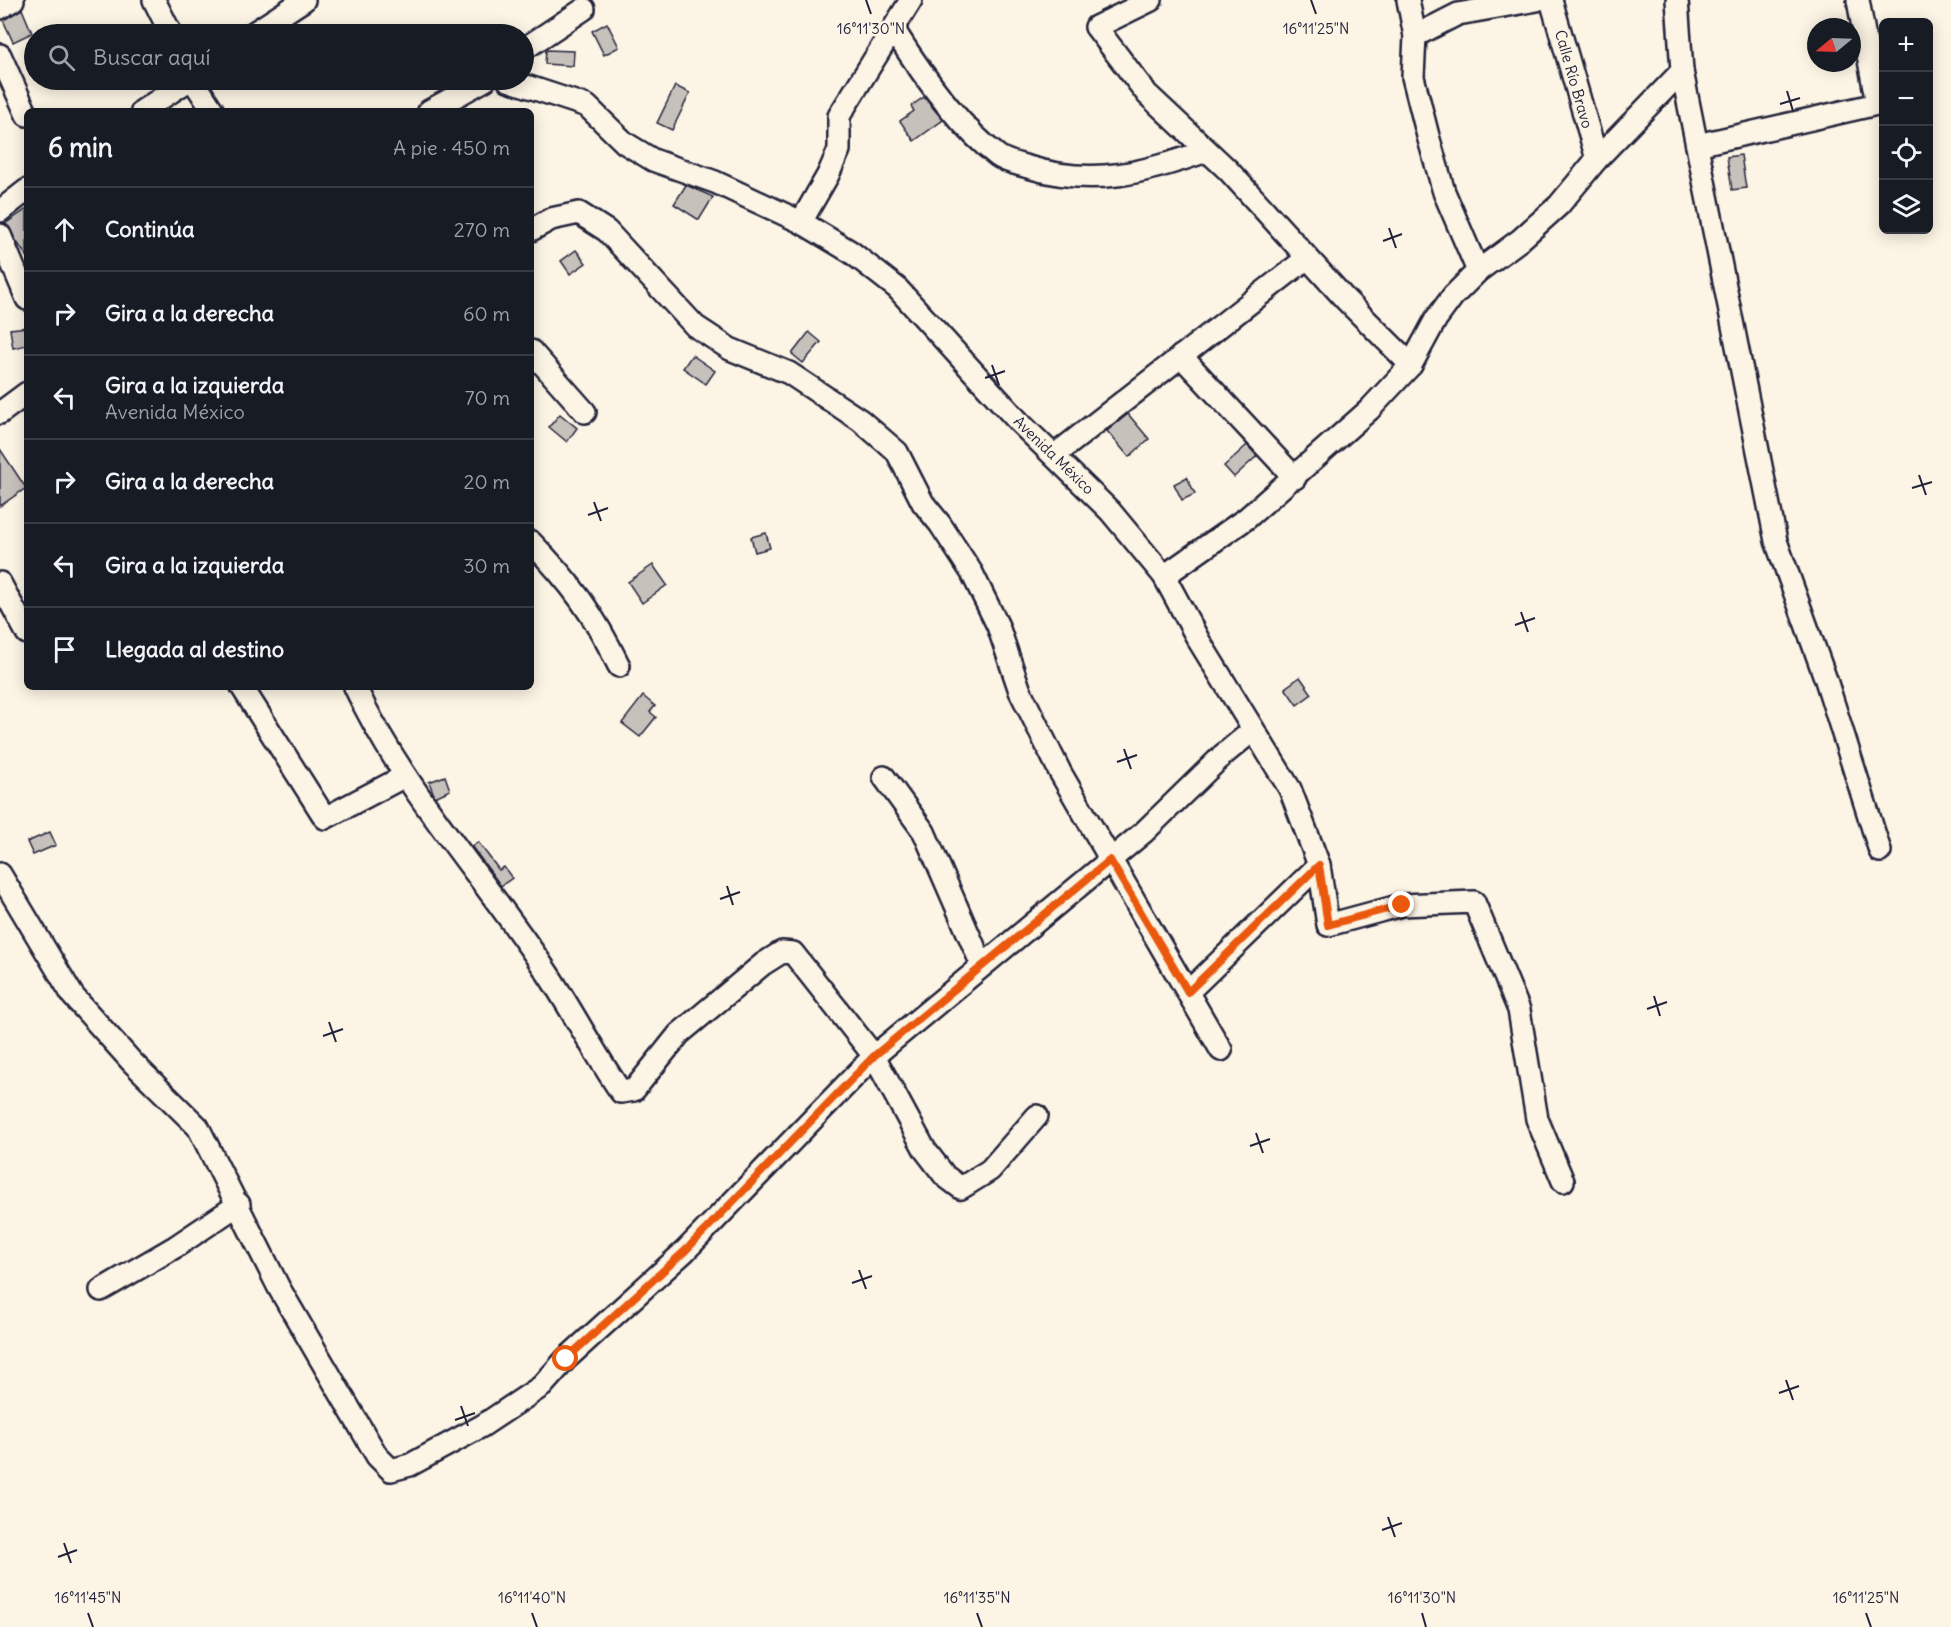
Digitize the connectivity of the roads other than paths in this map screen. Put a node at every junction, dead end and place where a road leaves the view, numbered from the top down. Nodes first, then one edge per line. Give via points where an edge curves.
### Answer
1 (13, 0) edge
2 (154, 0) edge
3 (304, 0) edge
4 (911, 0) edge
5 (1151, 0) edge
6 (1408, 0) edge
7 (1537, 0) edge
8 (1551, 0) edge
9 (1677, 0) edge
10 (1858, 0) edge
11 (0, 8) edge
12 (584, 9) dead end
13 (166, 24) edge
14 (267, 24) edge
15 (894, 30) junction
16 (1415, 36) junction
17 (534, 42) edge
18 (0, 55) edge
19 (1682, 71) junction
20 (534, 89) edge
21 (175, 90) edge
22 (198, 90) edge
23 (467, 90) edge
24 (24, 108) edge
25 (147, 108) edge
26 (211, 108) edge
27 (434, 108) edge
28 (1697, 146) junction
29 (1206, 151) junction
30 (1597, 159) junction
31 (24, 192) edge
32 (0, 211) edge
33 (801, 222) junction
34 (534, 228) edge
35 (0, 235) edge
36 (1308, 258) junction
37 (1478, 271) junction
38 (24, 292) edge
39 (534, 354) edge
40 (1181, 356) junction
41 (1412, 365) junction
42 (24, 395) edge
43 (585, 412) dead end
44 (0, 413) edge
45 (1054, 455) junction
46 (1295, 478) junction
47 (534, 545) edge
48 (1164, 576) junction
49 (0, 584) edge
50 (18, 598) edge
51 (24, 621) edge
52 (619, 666) dead end
53 (244, 690) edge
54 (356, 690) edge
55 (1252, 731) junction
56 (405, 776) junction
57 (884, 777) dead end
58 (1880, 851) dead end
59 (1110, 860) junction
60 (1319, 865) junction
61 (0, 874) edge
62 (982, 964) junction
63 (1188, 992) junction
64 (1221, 1050) dead end
65 (874, 1056) junction
66 (1037, 1116) dead end
67 (1563, 1181) dead end
68 (238, 1204) junction
69 (101, 1290) dead end

1 - 11 street
2 - 13 street
3 - 14 street
4 - 15 street
5 - 29 street via 1096,27 1147,94
6 - 16 street
7 - 16 street via 1458,14
8 - 30 street, Calle Río Bravo
9 - 19 street
10 - 28 street via 1877,104
12 - 17 street
15 - 29 street via 943,98 1000,158 1038,170 1116,177 1156,169
15 - 33 street via 839,116 839,150
16 - 37 street via 1413,77 1428,136 1444,192
18 - 24 street
19 - 28 street
19 - 30 street
20 - 33 street, Avenida México via 586,106 625,143 653,160 715,182
21 - 25 street
22 - 26 street
23 - 27 street
28 - 58 street via 1776,541
29 - 36 street
30 - 37 street via 1559,205
31 - 32 street
33 - 45 street, Avenida México via 851,252 897,288
34 - 59 street via 551,219 579,213 606,231 695,326 730,349 789,373 860,420 897,452 923,503 972,573 998,626 1020,691
35 - 38 street
36 - 40 street
36 - 41 street
37 - 41 street via 1436,319
39 - 43 street
40 - 45 street
40 - 46 street
41 - 46 street
42 - 44 street
45 - 48 street, Avenida México via 1110,510
46 - 48 street via 1247,518
47 - 52 street via 581,597
48 - 55 street, Avenida México
49 - 50 street
50 - 51 street
53 - 56 street via 325,818
54 - 56 street via 370,721
55 - 59 street
55 - 60 street, Avenida México via 1290,789
56 - 65 street via 546,972 621,1092 634,1090 679,1034 782,952 793,953
57 - 62 street via 924,832
59 - 62 street
59 - 63 street
60 - 63 street
60 - 67 street, Avenida México via 1328,925 1402,905 1474,902 1519,1010 1537,1119
61 - 68 street via 73,996 198,1127
62 - 65 street
63 - 64 street
65 - 66 street via 925,1150 945,1176 961,1188 990,1170
65 - 68 street via 685,1251 566,1359 542,1386 482,1426 410,1465 391,1470 377,1456 279,1288
68 - 69 street via 165,1254

